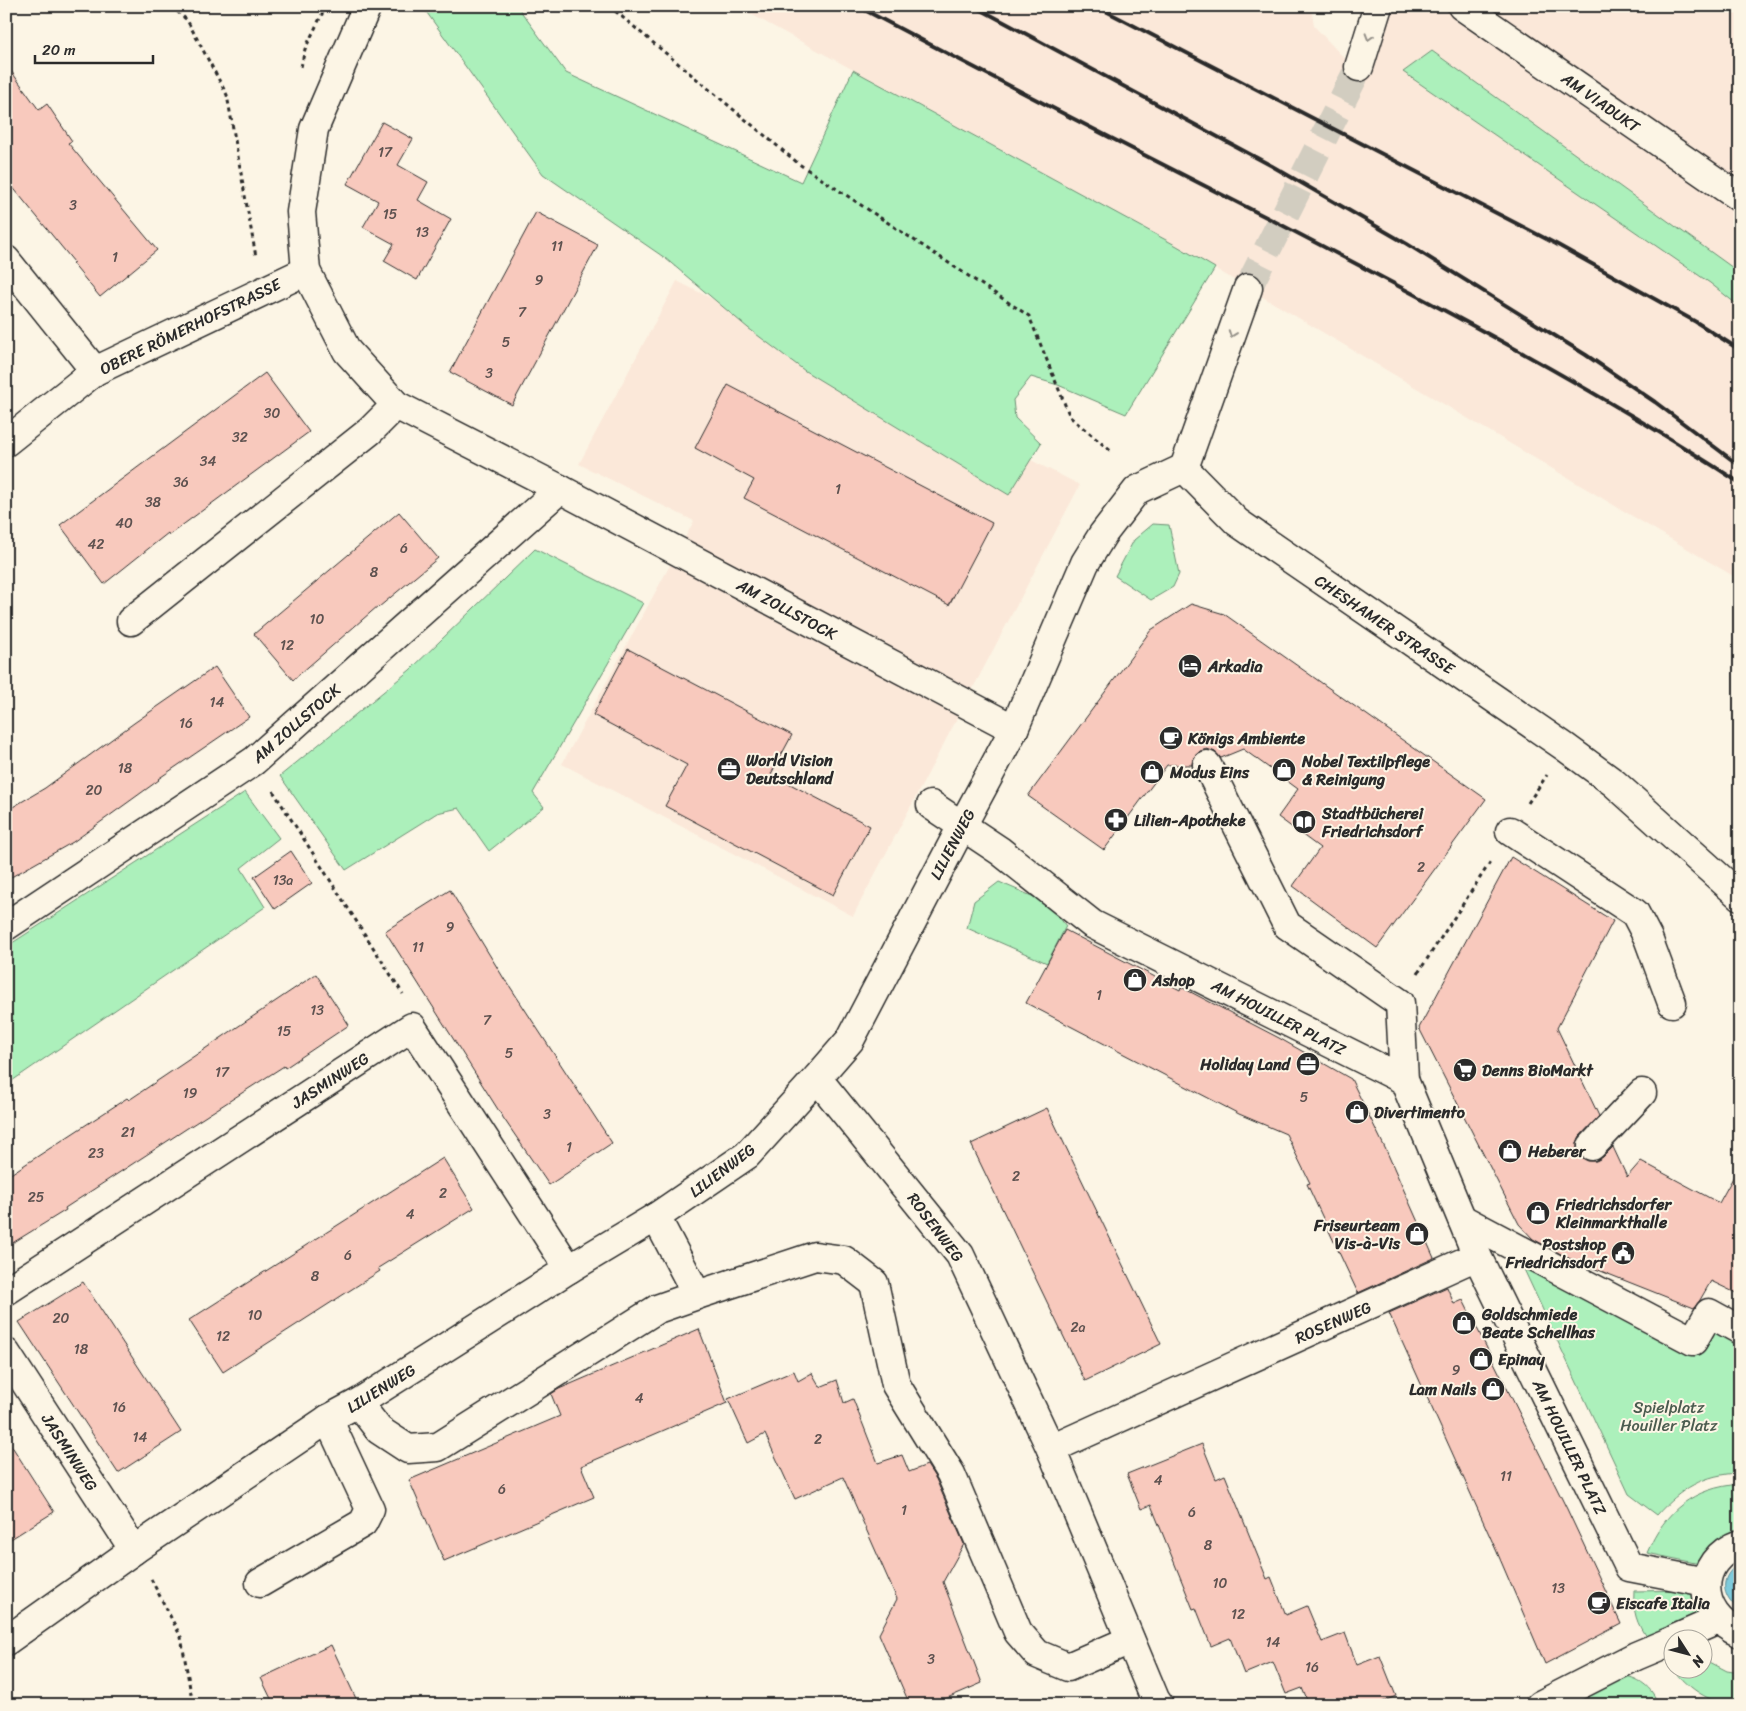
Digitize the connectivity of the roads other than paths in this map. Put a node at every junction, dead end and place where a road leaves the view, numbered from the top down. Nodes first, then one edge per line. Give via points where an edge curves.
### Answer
1 (367, 6) edge
2 (1378, 6) edge
3 (1462, 6) edge
4 (1360, 68) tunnel mouth
5 (1740, 198) edge
6 (6, 260) edge
7 (306, 271) junction
8 (1248, 288) tunnel mouth
9 (95, 371) junction
10 (396, 405) junction
11 (6, 442) edge
12 (1184, 468) junction
13 (560, 489) junction
14 (131, 621) dead end
15 (1014, 728) junction
16 (1207, 765) dead end
17 (931, 805) dead end
18 (962, 826) junction
19 (1510, 831) road end
20 (1740, 896) edge
21 (6, 926) edge
22 (1672, 1003) dead end
23 (817, 1078) junction
24 (1404, 1080) junction
25 (1642, 1093) dead end
26 (1592, 1146) dead end
27 (656, 1218) junction
28 (1462, 1219) junction
29 (1477, 1256) junction
30 (569, 1269) junction
31 (6, 1291) edge
32 (697, 1295) junction
33 (1740, 1330) edge
34 (6, 1353) edge
35 (358, 1403) junction
36 (328, 1419) junction
37 (1050, 1449) junction
38 (1740, 1544) edge
39 (134, 1550) junction
40 (1706, 1582) junction
41 (260, 1583) dead end
42 (1729, 1626) edge
43 (1714, 1630) edge
44 (1130, 1640) junction
45 (6, 1641) edge
46 (1664, 1644) edge
47 (1555, 1702) edge
48 (1152, 1703) edge

1 - 7 street, AM ZOLLSTOCK via 314,129 301,212
2 -> 4 street
3 - 5 street, AM VIADUKT
6 - 9 street
7 - 9 street, OBERE RÖMERHOFSTRASSE
7 - 10 street, AM ZOLLSTOCK via 347,351
8 -> 12 street
9 - 11 street, OBERE RÖMERHOFSTRASSE
10 - 13 street, AM ZOLLSTOCK
10 - 14 street via 370,431
12 - 15 street, LILIENWEG via 1137,490 1103,534 1085,563
12 - 20 street, CHESHAMER STRASSE via 1237,522 1614,783
13 - 15 street, AM ZOLLSTOCK
13 - 21 street, AM ZOLLSTOCK via 254,761
15 - 18 street, LILIENWEG
16 - 24 street, AM HOUILLER PLATZ via 1286,925 1400,1002
17 - 18 street, AM HOUILLER PLATZ
18 - 23 street, LILIENWEG via 850,1040
18 - 24 street, AM HOUILLER PLATZ via 1000,851 1092,924
19 - 22 street via 1635,914 1648,938
23 - 27 street, LILIENWEG via 747,1155
23 - 37 street, ROSENWEG via 960,1255
24 - 28 street, AM HOUILLER PLATZ
25 - 26 street
27 - 30 street, LILIENWEG
27 - 32 street
28 - 29 street, AM HOUILLER PLATZ
28 - 33 street via 1693,1341 1709,1314
29 - 37 street, ROSENWEG
29 - 40 street, AM HOUILLER PLATZ via 1629,1567
30 - 31 street, JASMINWEG via 412,1027
30 - 35 street, LILIENWEG
32 - 35 street via 657,1308 438,1447 408,1449 379,1430
32 - 44 street via 816,1256 844,1260 874,1283 896,1385 951,1474 1018,1632 1037,1654 1068,1667
34 - 39 street, JASMINWEG
35 - 36 street, LILIENWEG
36 - 39 street, LILIENWEG
36 - 41 street via 370,1509 363,1524
37 - 44 street, ROSENWEG
38 - 40 street via 1719,1555
39 - 45 street, LILIENWEG
40 - 42 street via 1710,1609
42 - 43 street
44 - 48 street, ROSENWEG
46 - 47 street

